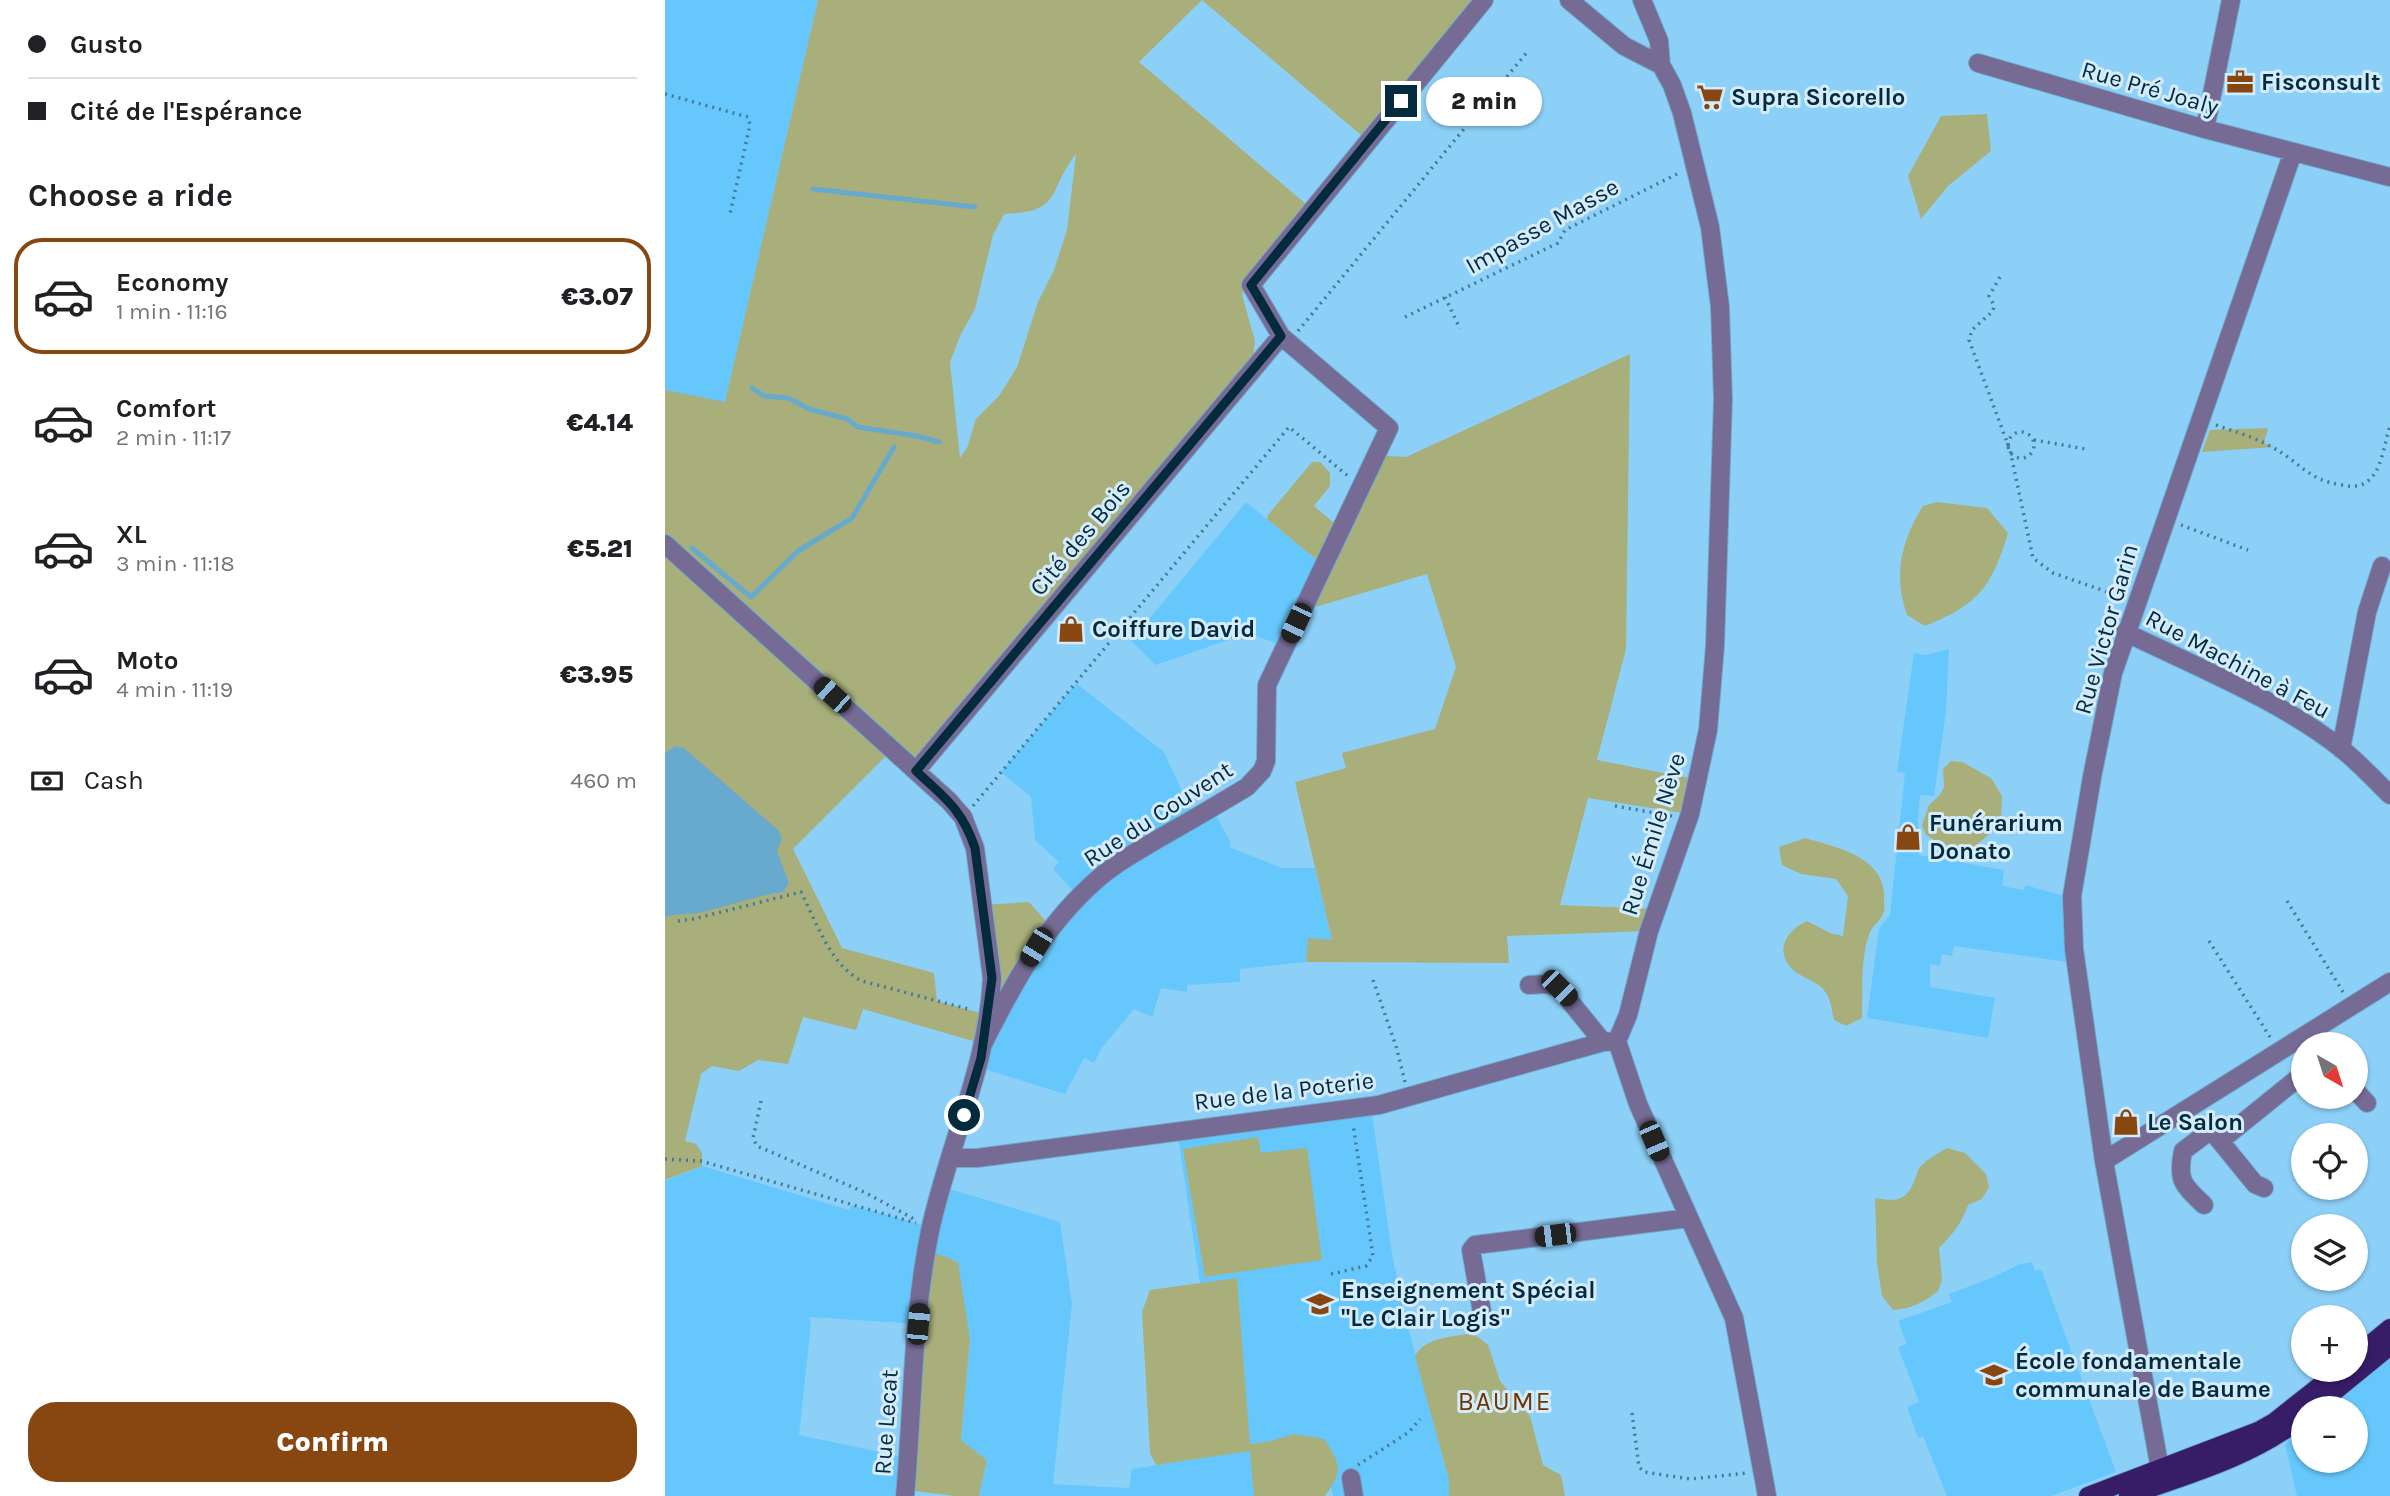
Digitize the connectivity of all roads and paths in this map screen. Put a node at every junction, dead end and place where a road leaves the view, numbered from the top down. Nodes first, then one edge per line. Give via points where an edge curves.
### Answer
1 (1484, 0) edge
2 (1569, 0) edge
3 (1642, 0) edge
4 (2231, 0) edge
5 (1528, 51) dead end
6 (1978, 63) dead end
7 (1661, 65) junction
8 (665, 94) edge
9 (2204, 129) junction
10 (2293, 152) junction
11 (1696, 164) junction
12 (2390, 177) edge
13 (730, 214) dead end
14 (2000, 277) dead end
15 (1445, 298) junction
16 (1405, 317) dead end
17 (1460, 329) dead end
18 (1285, 339) junction
19 (2200, 419) junction
20 (2390, 425) edge
21 (2034, 440) junction
22 (2086, 449) dead end
23 (2010, 450) junction
24 (1361, 486) junction
25 (2165, 520) junction
26 (665, 544) edge
27 (2248, 550) dead end
28 (2382, 566) dead end
29 (2136, 602) junction
30 (2125, 632) junction
31 (2341, 749) junction
32 (916, 771) junction
33 (2390, 795) edge
34 (1615, 806) dead end
35 (963, 817) junction
36 (1689, 819) junction
37 (2287, 901) dead end
38 (678, 920) dead end
39 (2209, 941) dead end
40 (1373, 980) dead end
41 (2390, 982) edge
42 (1529, 985) dead end
43 (2352, 1006) junction
44 (988, 1015) junction
45 (1610, 1041) junction
46 (983, 1044) junction
47 (2279, 1052) junction
48 (2291, 1084) edge
49 (1409, 1098) junction
50 (761, 1101) dead end
51 (1351, 1108) junction
52 (2220, 1141) junction
53 (951, 1158) junction
54 (665, 1159) edge
55 (2104, 1161) junction
56 (943, 1187) joint
57 (2264, 1188) dead end
58 (2204, 1205) dead end
59 (1689, 1217) junction
60 (931, 1228) junction
61 (1331, 1274) dead end
62 (1482, 1312) dead end
63 (2390, 1328) edge
64 (2368, 1346) edge
65 (2390, 1346) edge
66 (2325, 1382) edge
67 (2329, 1396) edge
68 (1632, 1413) dead end
69 (1420, 1419) dead end
70 (2291, 1426) edge
71 (2161, 1469) junction
72 (1763, 1471) junction
73 (1352, 1487) edge
74 (905, 1496) edge
75 (1767, 1496) edge
76 (2088, 1496) edge
77 (2128, 1496) edge

1 - 18 street via 1251,285
2 - 7 street via 1624,46
3 - 7 street, Rue Émile Nève via 1659,41
4 - 9 street
5 - 18 path
6 - 9 street, Rue Pré Joaly
7 - 11 street, Rue Émile Nève
8 - 13 path via 748,117
9 - 10 street, Rue Pré Joaly
10 - 12 street, Rue Pré Joaly
10 - 19 street, Rue Victor Garin
11 - 15 path, Impasse Masse via 1565,230 1559,243
11 - 36 street, Rue Émile Nève via 1716,265 1723,399 1715,646 1708,730
14 - 23 path via 1989,296 1993,311 1972,330 1969,340
15 - 16 path, Impasse Masse
15 - 17 path
18 - 24 street, Rue du Couvent via 1389,428
18 - 32 street, Cité des Bois
19 - 20 path via 2274,447 2325,483 2349,486 2371,478
19 - 25 street, Rue Victor Garin
21 - 22 path
21 - 23 path via 2028,456 2016,456
21 - 23 path via 2025,432 2017,433 2010,438
23 - 29 path via 2028,543 2037,563
24 - 35 path via 1289,428
24 - 46 street, Rue du Couvent via 1267,685 1262,771 1247,787 1098,878 1036,947
25 - 27 path
25 - 29 street, Rue Victor Garin
26 - 32 street, Rue du Couvent
28 - 31 street via 2367,612
29 - 30 street, Rue Victor Garin
30 - 31 street, Rue Machine à Feu via 2273,705
30 - 55 street, Rue Victor Garin via 2108,697 2072,895 2074,949
31 - 33 street, Rue Machine à Feu
32 - 35 street, Rue du Couvent
34 - 36 path
35 - 44 street, Rue du Couvent via 975,848 992,978
36 - 45 street, Rue Émile Nève via 1649,931 1627,1015
37 - 43 path
38 - 44 path via 800,892 833,955 852,976
39 - 47 path
40 - 49 path
41 - 43 street
42 - 45 street via 1559,988
43 - 47 street
44 - 46 street, Rue du Couvent
45 - 49 street, Rue de la Poterie
45 - 59 street
46 - 53 street, Rue du Couvent
47 - 55 street
48 - 52 street
49 - 51 street, Rue de la Poterie
50 - 60 path via 753,1138 757,1146 866,1193
51 - 53 street, Rue de la Poterie
51 - 61 path via 1373,1256 1366,1266
52 - 57 street via 2255,1184
52 - 58 street via 2211,1130 2183,1151 2179,1170 2186,1187
53 - 56 street, Rue du Couvent
54 - 60 path via 701,1161
55 - 71 street, Rue Victor Garin
56 - 60 street, Rue Lecat
59 - 62 street via 1475,1245 1471,1250
59 - 72 street via 1734,1318
60 - 74 street, Rue Lecat via 921,1287
63 - 64 main road
65 - 67 main road
66 - 71 main road via 2259,1431
68 - 72 path via 1639,1467 1644,1472 1690,1479
69 - 73 path via 1409,1432 1353,1468
70 - 77 main road via 2253,1448
71 - 76 main road
72 - 75 street

